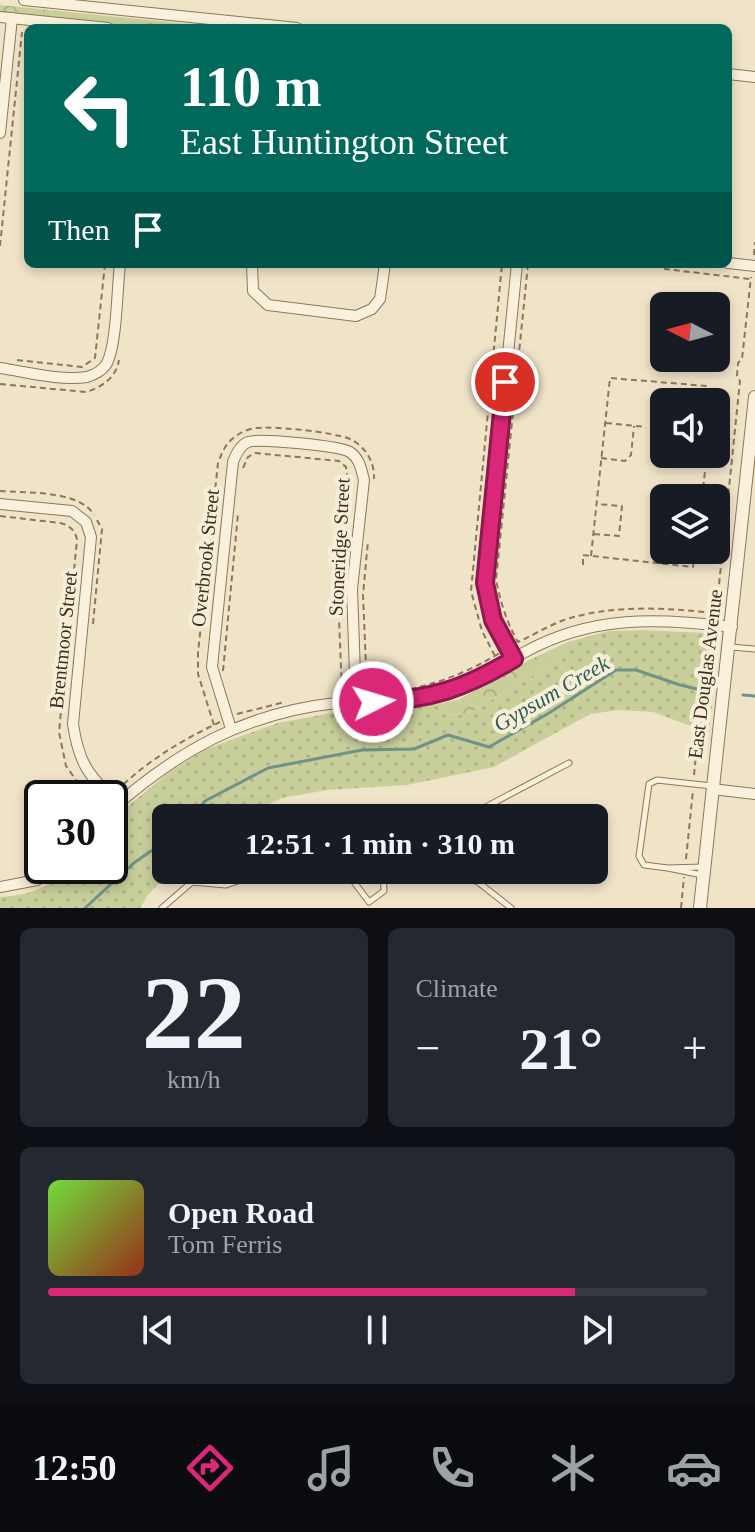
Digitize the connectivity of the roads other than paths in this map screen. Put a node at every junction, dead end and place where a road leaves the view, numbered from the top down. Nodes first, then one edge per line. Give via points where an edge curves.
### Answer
1 (24, 0) edge
2 (6, 18) edge
3 (67, 24) edge
4 (258, 24) edge
5 (732, 74) edge
6 (755, 77) edge
7 (0, 133) edge
8 (732, 263) edge
9 (754, 266) edge
10 (120, 268) edge
11 (252, 268) edge
12 (384, 268) edge
13 (517, 268) edge
14 (0, 368) edge
15 (755, 397) edge
16 (296, 444) joint
17 (0, 504) edge
18 (749, 513) edge
19 (732, 627) junction
20 (729, 647) junction
21 (755, 649) edge
22 (514, 659) junction
23 (356, 703) junction
24 (231, 729) junction
25 (569, 763) dead end
26 (94, 780) edge
27 (712, 788) junction
28 (755, 794) edge
29 (128, 797) edge
30 (491, 804) edge
31 (668, 868) junction
32 (704, 871) junction
33 (24, 882) edge
34 (190, 884) edge
35 (356, 884) edge
36 (384, 884) edge
37 (481, 884) edge
38 (0, 887) edge
39 (162, 908) edge
40 (511, 908) edge
41 (700, 908) edge

1 - 4 street
2 - 3 street
2 - 7 street
5 - 6 street
8 - 9 street
10 - 14 street via 107,364 90,376
11 - 12 street via 253,291 268,305 356,316 380,299
13 - 22 street via 485,583 493,620
15 - 18 street, East Douglas Avenue
16 - 23 street, Stoneridge Street via 349,451 360,463 364,480 352,589
16 - 24 street, Overbrook Street via 248,442 233,462 212,667
17 - 26 street, Brentmoor Street via 72,511 86,522 91,537 73,724 77,753
18 - 19 street, East Douglas Avenue
19 - 20 street, East Douglas Avenue
19 - 22 street via 716,619 596,624
20 - 21 lane
20 - 27 street, East Douglas Avenue
22 - 23 street via 440,695
23 - 24 street via 282,712
24 - 29 street via 183,753
25 - 30 lane
27 - 28 street
27 - 31 lane via 657,780 649,784 639,856 644,865
27 - 32 street, East Douglas Avenue
31 - 32 lane
31 - 32 lane
32 - 41 street, East Douglas Avenue
33 - 38 street
34 - 39 lane
35 - 36 lane via 369,902 384,891
37 - 40 lane

